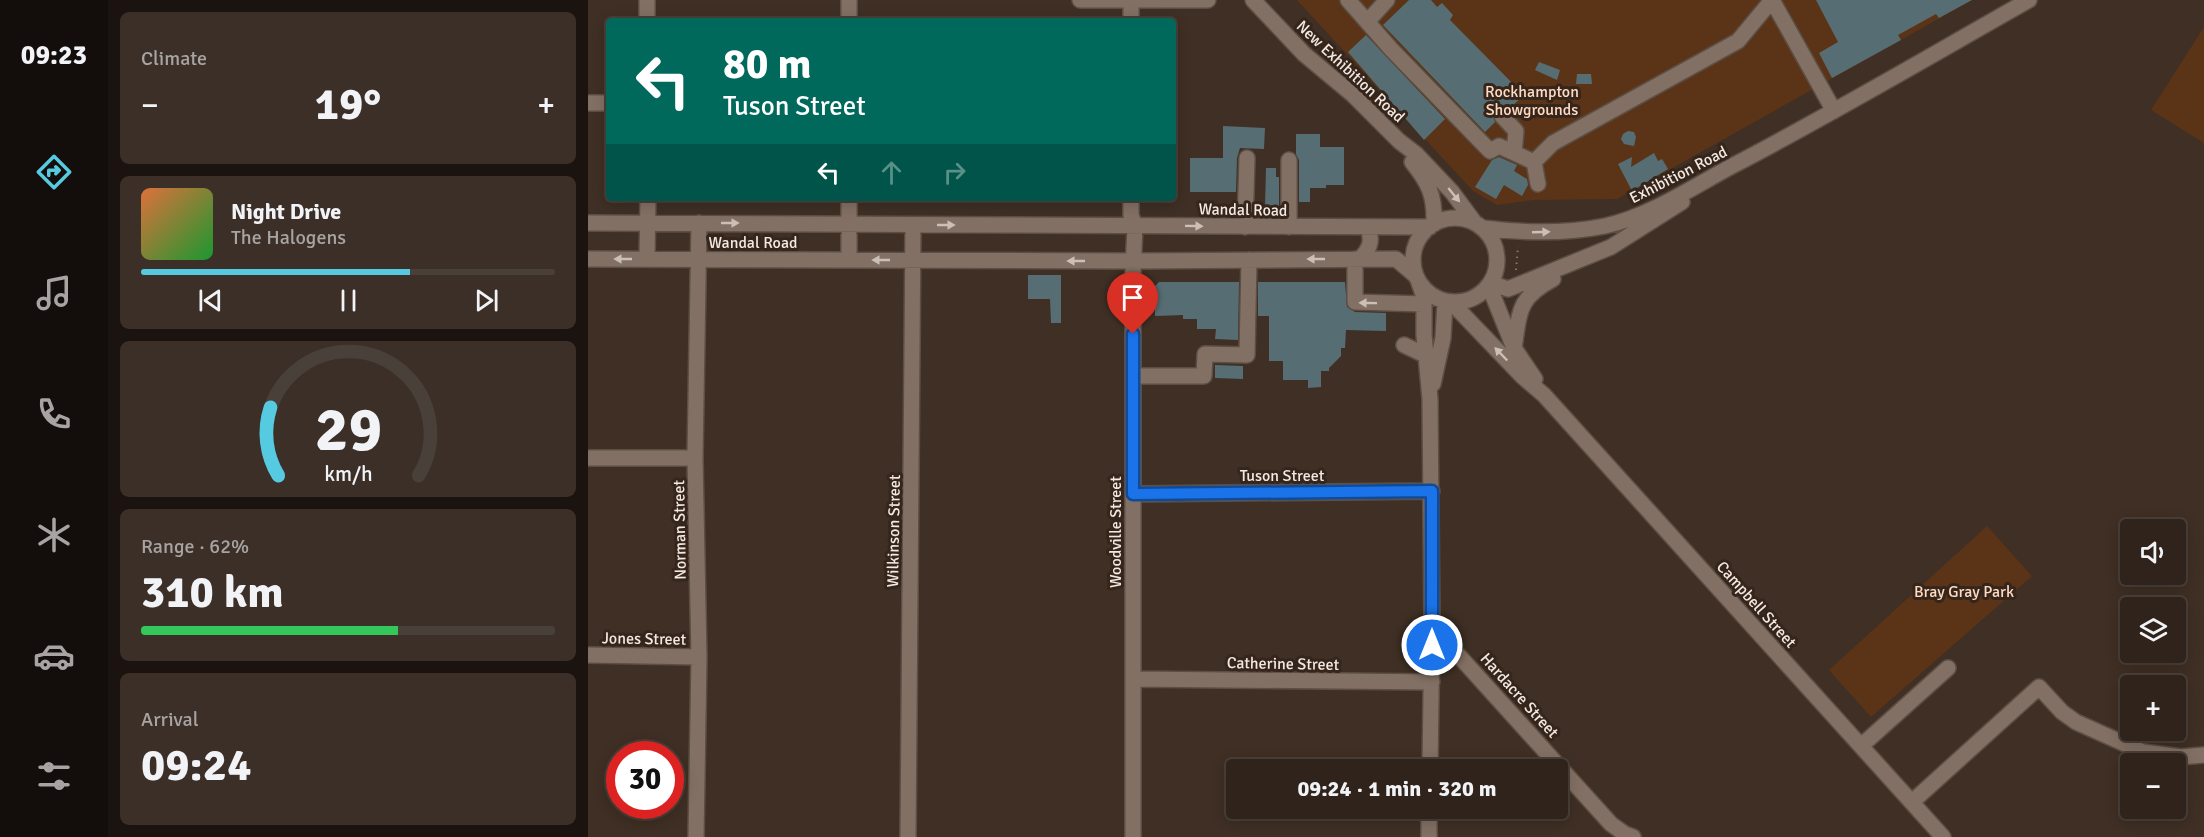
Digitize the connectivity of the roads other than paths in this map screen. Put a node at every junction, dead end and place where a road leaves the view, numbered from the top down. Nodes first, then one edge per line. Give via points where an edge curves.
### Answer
1 (646, 0) edge
2 (849, 0) edge
3 (1080, 0) edge
4 (1131, 0) edge
5 (1208, 0) edge
6 (1253, 0) edge
7 (1348, 0) edge
8 (1387, 0) edge
9 (2029, 0) edge
10 (647, 18) edge
11 (849, 18) edge
12 (1131, 18) edge
13 (1368, 21) junction
14 (588, 103) edge
15 (606, 103) edge
16 (1834, 111) junction
17 (1502, 116) dead end
18 (1399, 141) junction
19 (1779, 142) junction
20 (1514, 153) junction
21 (1247, 158) dead end
22 (1289, 160) dead end
23 (1534, 162) junction
24 (1538, 184) dead end
25 (648, 201) edge
26 (849, 201) edge
27 (1131, 201) edge
28 (588, 223) edge
29 (699, 223) junction
30 (647, 224) junction
31 (849, 224) junction
32 (913, 225) junction
33 (1432, 225) junction
34 (1135, 226) junction
35 (1479, 226) junction
36 (1245, 227) junction
37 (1289, 227) junction
38 (1367, 228) junction
39 (1611, 247) junction
40 (588, 259) edge
41 (647, 259) junction
42 (699, 259) junction
43 (1357, 259) junction
44 (849, 260) junction
45 (913, 260) junction
46 (1249, 260) junction
47 (1135, 261) junction
48 (1417, 279) junction
49 (1490, 284) junction
50 (1448, 302) junction
51 (1424, 304) junction
52 (1404, 345) dead end
53 (1514, 348) junction
54 (1425, 355) junction
55 (1133, 376) junction
56 (1544, 394) junction
57 (1430, 399) junction
58 (588, 458) edge
59 (696, 458) junction
60 (1432, 491) junction
61 (1133, 494) junction
62 (1432, 626) junction
63 (588, 655) edge
64 (699, 657) junction
65 (1948, 668) dead end
66 (1134, 679) junction
67 (1432, 682) junction
68 (1861, 746) junction
69 (2204, 754) edge
70 (1430, 759) edge
71 (1912, 802) junction
72 (1429, 819) edge
73 (696, 837) edge
74 (908, 837) edge
75 (1133, 837) edge
76 (1429, 837) edge
77 (1633, 837) edge
78 (1943, 837) edge

1 - 10 street
2 - 11 street
3 - 4 street
4 - 5 street
4 - 12 street
6 - 18 street, New Exhibition Road via 1304,54
7 - 13 street
8 - 13 street
9 - 16 street, Exhibition Road
13 - 20 street via 1490,151 1499,146
14 - 15 street
16 - 19 street, Exhibition Road
16 - 23 street via 1772,0 1738,41 1553,143
17 - 20 street via 1516,131
18 - 33 street, New Exhibition Road via 1429,186 1435,205
18 -> 35 street, New Exhibition Road via 1452,192
35 -> 19 street, Exhibition Road via 1539,232 1637,216
19 - 39 street, Exhibition Road
20 - 23 street
21 - 36 street
22 - 37 street
23 - 24 street
25 - 30 street
26 - 31 street
27 - 34 street, Woodville Street
28 - 30 street, Wandal Road
29 - 30 street, Wandal Road
29 -> 31 street, Wandal Road
29 - 42 street, Norman Street
30 - 41 street
31 - 32 street, Wandal Road
31 - 44 street
32 -> 34 street, Wandal Road
32 - 45 street, Wilkinson Street
33 - 35 street via 1455,218
33 - 38 street, Wandal Road
33 - 48 street via 1413,254
34 -> 36 street, Wandal Road
34 - 47 street, Woodville Street
35 - 49 street via 1493,242 1498,260
36 - 37 street, Wandal Road
37 - 38 street, Wandal Road
38 - 43 street via 1371,237 1369,247
39 - 49 street, Exhibition Road via 1508,289
39 - 53 street, Exhibition Road via 1536,288 1525,300
41 -> 40 street, Wandal Road
41 - 42 street, Wandal Road
42 - 44 street, Wandal Road
42 - 59 street, Norman Street
43 -> 46 street, Wandal Road
43 - 48 street, Wandal Road via 1396,259
51 -> 43 street via 1355,302
45 -> 44 street, Wandal Road
47 -> 45 street, Wandal Road
45 - 74 street, Wilkinson Street
46 - 47 street, Wandal Road
46 - 55 street via 1248,355 1204,354 1204,376
47 - 55 street, Woodville Street
48 - 50 street via 1435,298
48 - 51 street
49 - 50 street via 1479,296 1465,302
49 - 53 street, Campbell Street
56 -> 50 street, Campbell Street
50 - 57 street
51 - 54 street
52 - 54 street
53 - 56 street, Campbell Street
54 - 57 street
55 - 61 street, Woodville Street
56 - 68 street, Campbell Street
57 - 60 street
58 - 59 street
59 - 64 street, Norman Street
60 - 61 street, Tuson Street
60 - 62 street
61 - 66 street, Woodville Street
62 - 67 street
62 - 77 street, Hardacre Street via 1611,824
63 - 64 street, Jones Street
64 - 73 street, Norman Street
65 - 68 street
66 - 67 street, Catherine Street
66 - 75 street, Woodville Street
67 - 70 street
68 - 71 street, Campbell Street
69 - 71 street via 2181,757 2143,752 2076,722 2039,687
71 - 78 street, Campbell Street
72 - 76 street

